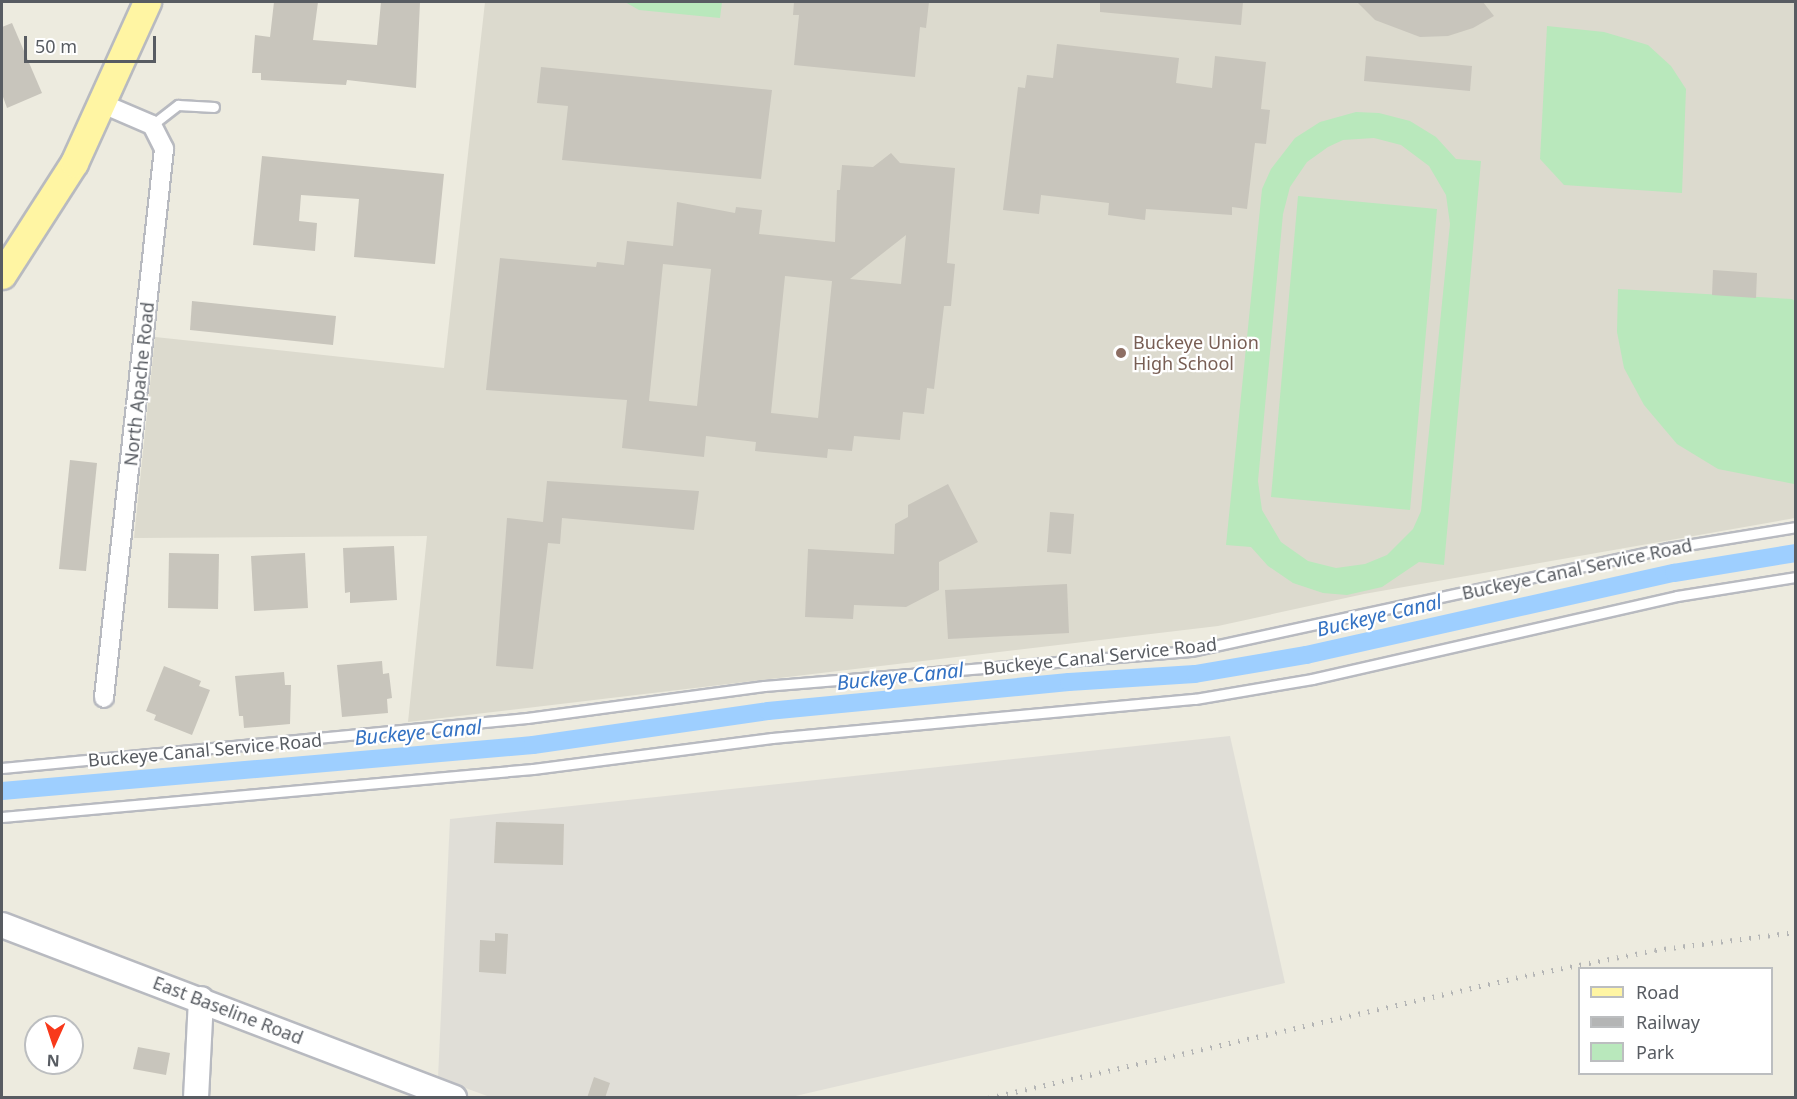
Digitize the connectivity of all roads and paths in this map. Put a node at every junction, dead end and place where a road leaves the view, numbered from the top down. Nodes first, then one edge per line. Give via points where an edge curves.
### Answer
1 (147, 2) edge
2 (103, 104) junction
3 (214, 107) dead end
4 (152, 125) junction
5 (2, 274) edge
6 (1796, 527) edge
7 (1796, 577) edge
8 (104, 698) dead end
9 (2, 768) edge
10 (2, 817) edge
11 (2, 925) edge
12 (201, 999) junction
13 (196, 1098) edge
14 (454, 1098) edge

1 - 2 main road
2 - 4 street
2 - 5 main road via 74,163
3 - 4 lane via 178,105
4 - 8 street, North Apache Road via 164,149
6 - 9 lane, Buckeye Canal Service Road via 1668,548 1191,651 764,686 527,718
7 - 10 lane via 1677,596 1312,679 1195,699 772,738 533,769
11 - 12 main road, East Baseline Road
12 - 13 main road
12 - 14 main road, East Baseline Road

